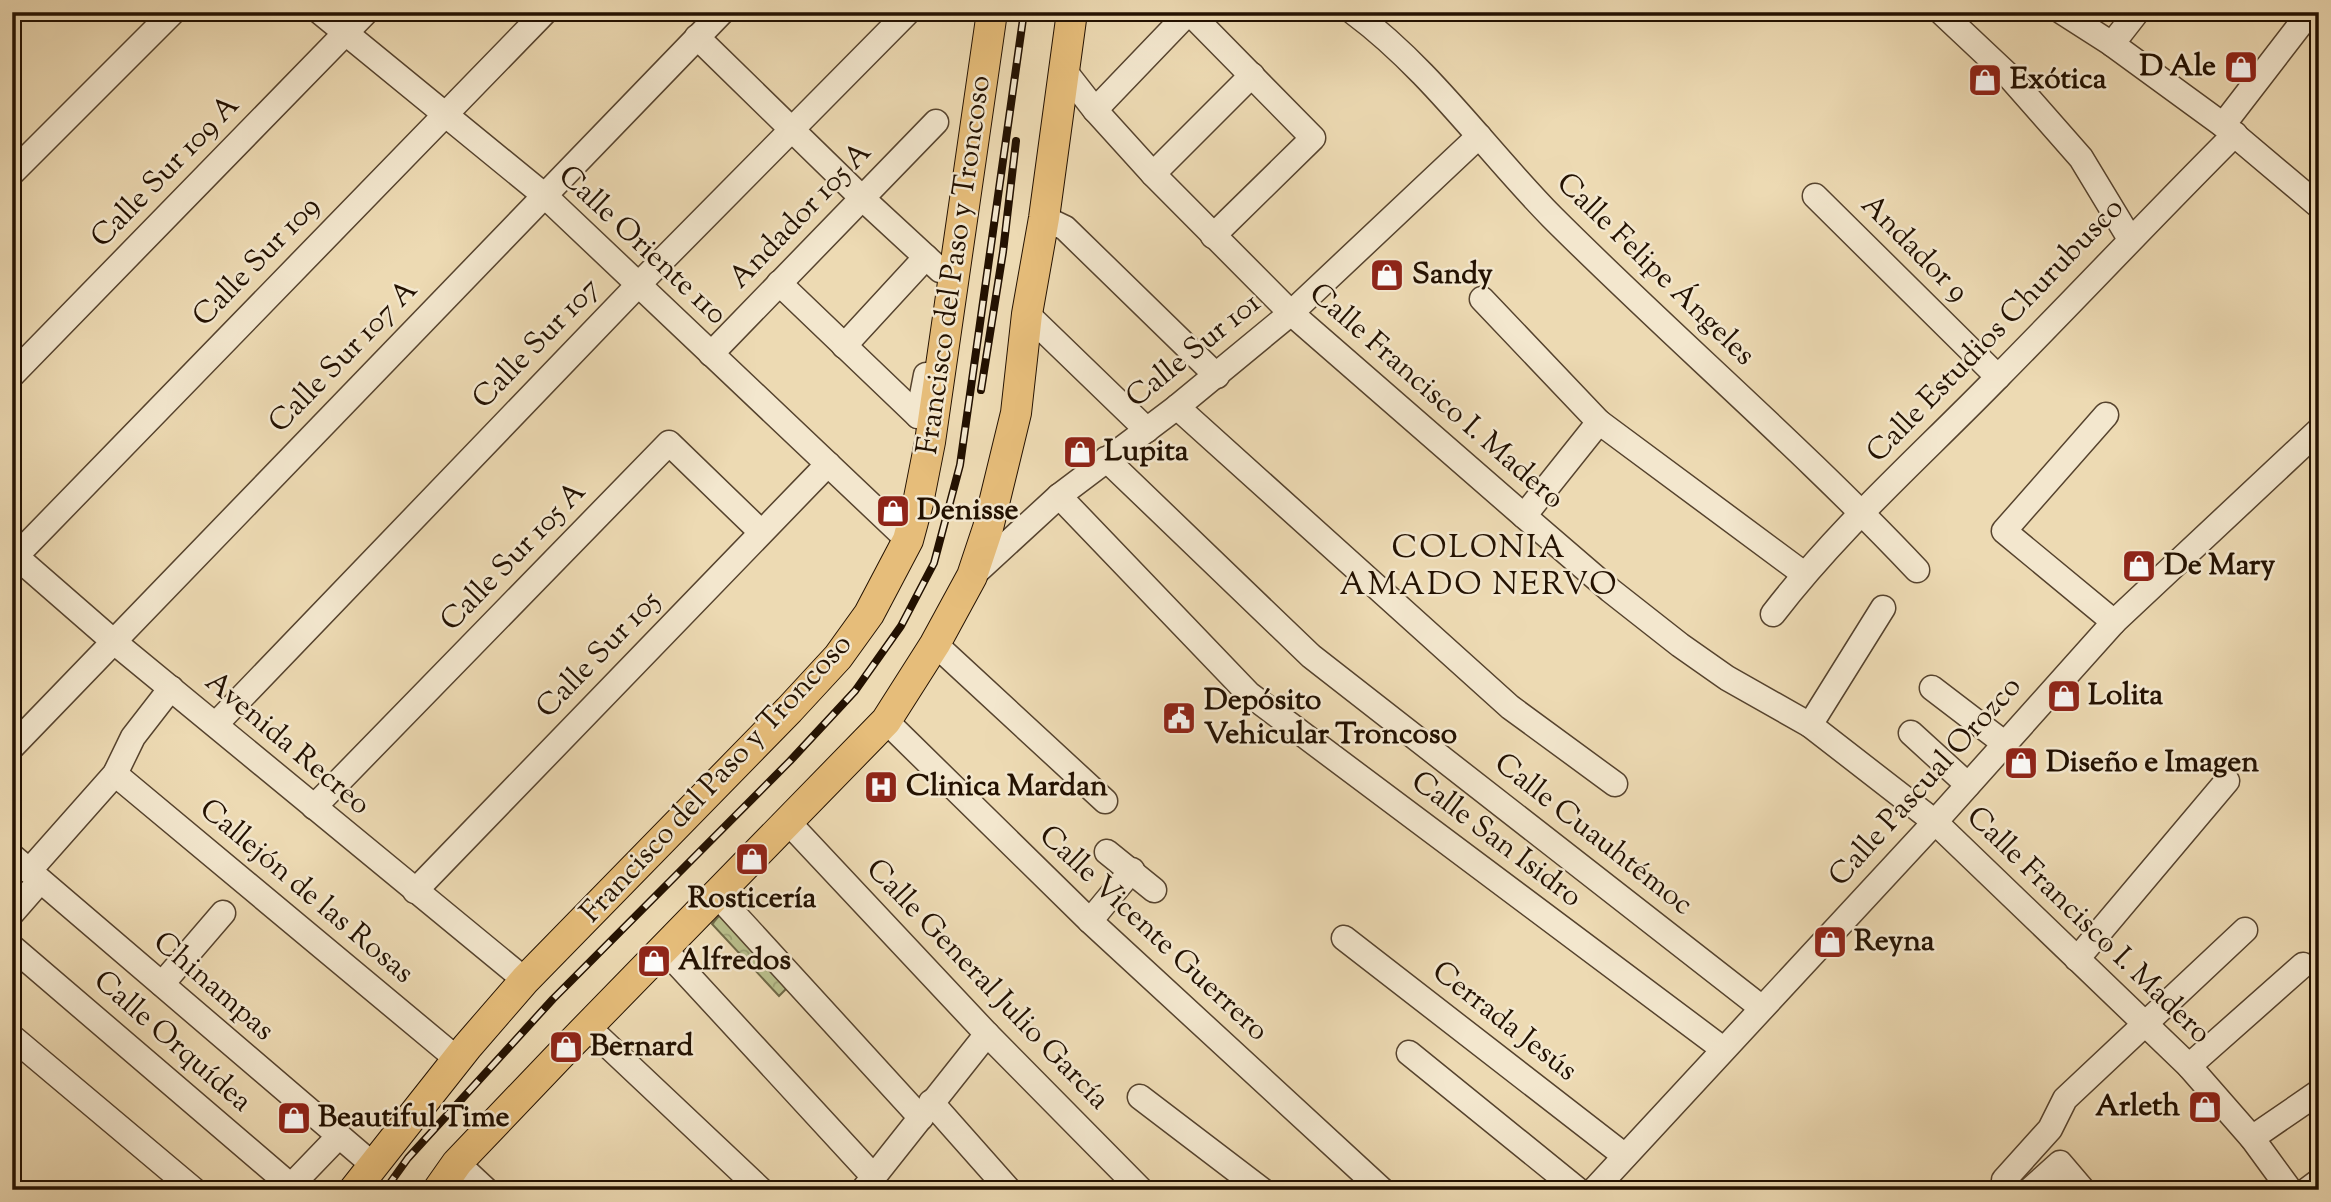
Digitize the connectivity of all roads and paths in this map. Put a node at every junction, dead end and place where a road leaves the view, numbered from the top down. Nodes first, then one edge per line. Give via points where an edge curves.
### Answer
1 (173, 12) edge
2 (320, 12) edge
3 (366, 12) edge
4 (545, 12) edge
5 (722, 12) edge
6 (908, 12) edge
7 (992, 12) edge
8 (1072, 12) edge
9 (1189, 12) edge
10 (1353, 12) edge
11 (1941, 12) edge
12 (2062, 12) edge
13 (2137, 12) edge
14 (2310, 12) edge
15 (346, 33) junction
16 (697, 37) junction
17 (2112, 44) junction
18 (1063, 69) junction
19 (1252, 75) junction
20 (1095, 110) junction
21 (446, 113) junction
22 (936, 122) dead end
23 (792, 129) junction
24 (2229, 129) junction
25 (1479, 136) junction
26 (12, 173) edge
27 (1153, 174) junction
28 (969, 177) junction
29 (1815, 195) dead end
30 (545, 196) junction
31 (862, 198) junction
32 (2319, 206) edge
33 (1044, 218) junction
34 (1213, 236) junction
35 (2130, 239) junction
36 (933, 263) junction
37 (779, 283) junction
38 (639, 284) junction
39 (1482, 299) dead end
40 (1291, 313) junction
41 (1027, 314) junction
42 (845, 346) junction
43 (938, 347) junction
44 (711, 354) junction
45 (12, 375) edge
46 (1217, 376) junction
47 (1998, 377) junction
48 (1177, 407) junction
49 (2106, 415) dead end
50 (1599, 422) junction
51 (1147, 430) junction
52 (2319, 430) edge
53 (1105, 459) junction
54 (828, 464) junction
55 (1059, 496) junction
56 (1862, 512) junction
57 (1524, 516) junction
58 (761, 532) junction
59 (908, 540) junction
60 (14, 554) edge
61 (1917, 570) dead end
62 (1804, 574) junction
63 (972, 576) junction
64 (1883, 608) dead end
65 (1773, 614) dead end
66 (2114, 622) junction
67 (113, 641) junction
68 (935, 644) junction
69 (170, 688) junction
70 (1932, 688) dead end
71 (886, 721) junction
72 (216, 724) junction
73 (1810, 725) junction
74 (1911, 733) dead end
75 (2004, 743) junction
76 (12, 747) edge
77 (114, 774) junction
78 (2227, 781) dead end
79 (1615, 784) dead end
80 (1968, 785) junction
81 (1105, 801) dead end
82 (314, 807) junction
83 (788, 822) junction
84 (1935, 822) junction
85 (1107, 852) dead end
86 (27, 869) edge
87 (1132, 870) junction
88 (1154, 890) dead end
89 (415, 891) junction
90 (717, 895) junction
91 (12, 913) edge
92 (223, 913) dead end
93 (1090, 921) junction
94 (2245, 930) dead end
95 (1344, 938) dead end
96 (12, 947) edge
97 (663, 948) junction
98 (2077, 959) junction
99 (2303, 965) dead end
100 (525, 980) junction
101 (162, 984) junction
102 (1762, 1008) junction
103 (2146, 1025) junction
104 (587, 1026) junction
105 (987, 1034) junction
106 (12, 1037) edge
107 (1723, 1049) junction
108 (1409, 1053) dead end
109 (457, 1059) junction
110 (2189, 1066) junction
111 (2319, 1092) edge
112 (1140, 1097) dead end
113 (926, 1110) junction
114 (338, 1136) junction
115 (2252, 1138) junction
116 (1625, 1156) junction
117 (457, 1163) junction
118 (372, 1164) junction
119 (2004, 1180) dead end
120 (2319, 1181) edge
121 (869, 1184) edge
122 (289, 1188) edge
123 (194, 1190) edge
124 (354, 1190) edge
125 (438, 1190) edge
126 (486, 1190) edge
127 (761, 1190) edge
128 (1009, 1190) edge
129 (1141, 1190) edge
130 (1262, 1190) edge
131 (1382, 1190) edge
132 (1578, 1190) edge
133 (1594, 1190) edge
134 (2030, 1190) edge
135 (2083, 1190) edge
136 (2291, 1190) edge
137 (2307, 1190) edge

1 - 26 street
2 - 15 street, Calle Oriente 110
3 - 15 street, Calle Sur 109 A
4 - 21 street, Calle Sur 109
5 - 16 street, Calle Sur 107 A
6 - 23 street, Calle Sur 107
7 - 28 main road, Francisco del Paso y Troncoso
8 - 18 main road
9 - 19 street
9 - 20 street
10 - 25 street, Calle Felipe Ángeles via 1432,84
11 - 35 street via 2008,75 2081,159
12 - 17 street
13 - 17 street
14 - 24 street, Calle Estudios Churubusco
15 - 21 street, Calle Oriente 110
15 - 45 street, Calle Sur 109 A
16 - 23 street
16 - 30 street, Calle Sur 107 A
17 - 24 street
18 - 20 street, Calle Francisco I. Madero
18 - 33 main road
19 - 27 street
19 - 34 street via 1313,138
20 - 27 street, Calle Francisco I. Madero
21 - 30 street, Calle Oriente 110
21 - 60 street, Calle Sur 109
22 - 31 street, Andador 105 A
23 - 31 street
23 - 38 street, Calle Sur 107
24 - 32 street
24 - 35 street, Calle Estudios Churubusco
25 - 40 street, Calle Sur 101
25 - 56 street, Calle Felipe Ángeles via 1552,216
27 - 34 street, Calle Francisco I. Madero
28 - 36 street via 953,180
28 - 43 main road, Francisco del Paso y Troncoso
29 - 47 street, Andador 9
30 - 38 street, Calle Oriente 110
30 - 67 street, Calle Sur 107 A
31 - 36 street
31 - 37 street, Andador 105 A
33 - 41 main road
33 - 46 street via 1065,228
34 - 40 street, Calle Francisco I. Madero
35 - 47 street, Calle Estudios Churubusco
36 - 42 street
36 - 43 street
37 - 42 street
37 - 44 street, Andador 105 A
38 - 44 street, Calle Oriente 110
38 - 72 street, Calle Sur 107
39 - 50 street
40 - 46 street, Calle Sur 101
40 - 57 street, Calle Francisco I. Madero
41 - 51 street
41 - 63 main road via 1016,413
42 - 43 street via 918,416
43 - 59 main road, Francisco del Paso y Troncoso via 928,454
44 - 54 street, Calle Oriente 110
46 - 48 street, Calle Sur 101
47 - 56 street, Calle Estudios Churubusco
48 - 51 street, Calle Sur 101
48 - 79 street via 1510,707
49 - 66 street via 2004,531
50 - 57 street
50 - 62 street
51 - 53 street, Calle Sur 101
52 - 66 street, Calle Pascual Orozco
53 - 55 street, Calle Sur 101
53 - 102 street, Calle Cuauhtémoc via 1311,656
54 - 58 street, Calle Sur 105
54 - 59 street, Calle Oriente 110
55 - 63 street, Calle Sur 101
55 - 107 street, Calle San Isidro via 1249,694
56 - 61 street, Calle Felipe Ángeles
56 - 62 street, Calle Estudios Churubusco
57 - 73 street, Calle Francisco I. Madero via 1680,645
58 - 82 street, Calle Sur 105 A via 669,443
58 - 89 street, Calle Sur 105
59 - 100 main road, Francisco del Paso y Troncoso via 869,614 838,657
60 - 67 street, Avenida Recreo
62 - 65 street, Calle Estudios Churubusco
63 - 68 main road
64 - 73 street
66 - 75 street, Calle Pascual Orozco
67 - 69 street, Avenida Recreo
67 - 76 street, Calle Sur 107 A
68 - 71 main road
68 - 81 street
69 - 72 street, Avenida Recreo
69 - 77 street via 133,737
70 - 75 street
71 - 83 main road
71 - 93 street, Calle Vicente Guerrero
72 - 82 street, Avenida Recreo
73 - 84 street, Calle Francisco I. Madero
74 - 80 street
75 - 80 street, Calle Pascual Orozco
77 - 86 street
77 - 109 street, Callejón de las Rosas
78 - 98 street
80 - 84 street, Calle Pascual Orozco
82 - 89 street, Avenida Recreo
83 - 90 main road
83 - 105 street, Calle General Julio García
84 - 98 street, Calle Francisco I. Madero
84 - 102 street, Calle Pascual Orozco
85 - 87 street
86 - 91 street
86 - 101 street, Chinampas
87 - 88 street
87 - 93 street
89 - 100 street, Avenida Recreo
90 - 97 main road
90 - 113 street
92 - 101 street
93 - 131 street, Calle Vicente Guerrero
94 - 103 street
95 - 116 street, Cerrada Jesús
96 - 122 street, Calle Orquídea
97 - 104 main road
97 - 121 street
98 - 103 street, Calle Francisco I. Madero
99 - 110 street
100 - 109 main road, Francisco del Paso y Troncoso
101 - 114 street, Chinampas
102 - 107 street, Calle Pascual Orozco
103 - 110 street, Calle Francisco I. Madero
103 - 119 street via 2065,1099 2050,1129
104 - 117 main road
104 - 127 street
105 - 113 street
105 - 129 street, Calle General Julio García
106 - 123 street
107 - 116 street, Calle Pascual Orozco
108 - 132 street
109 - 118 main road, Francisco del Paso y Troncoso
110 - 115 street, Calle Francisco I. Madero
111 - 115 street
112 - 130 street
113 - 121 street
113 - 128 street
114 - 118 street, Chinampas
114 - 122 street
115 - 136 street, Calle Francisco I. Madero
116 - 133 street, Calle Pascual Orozco
117 - 125 main road
117 - 126 street
118 - 124 main road, Francisco del Paso y Troncoso
120 - 137 street
134 - 135 street via 2060,1163

